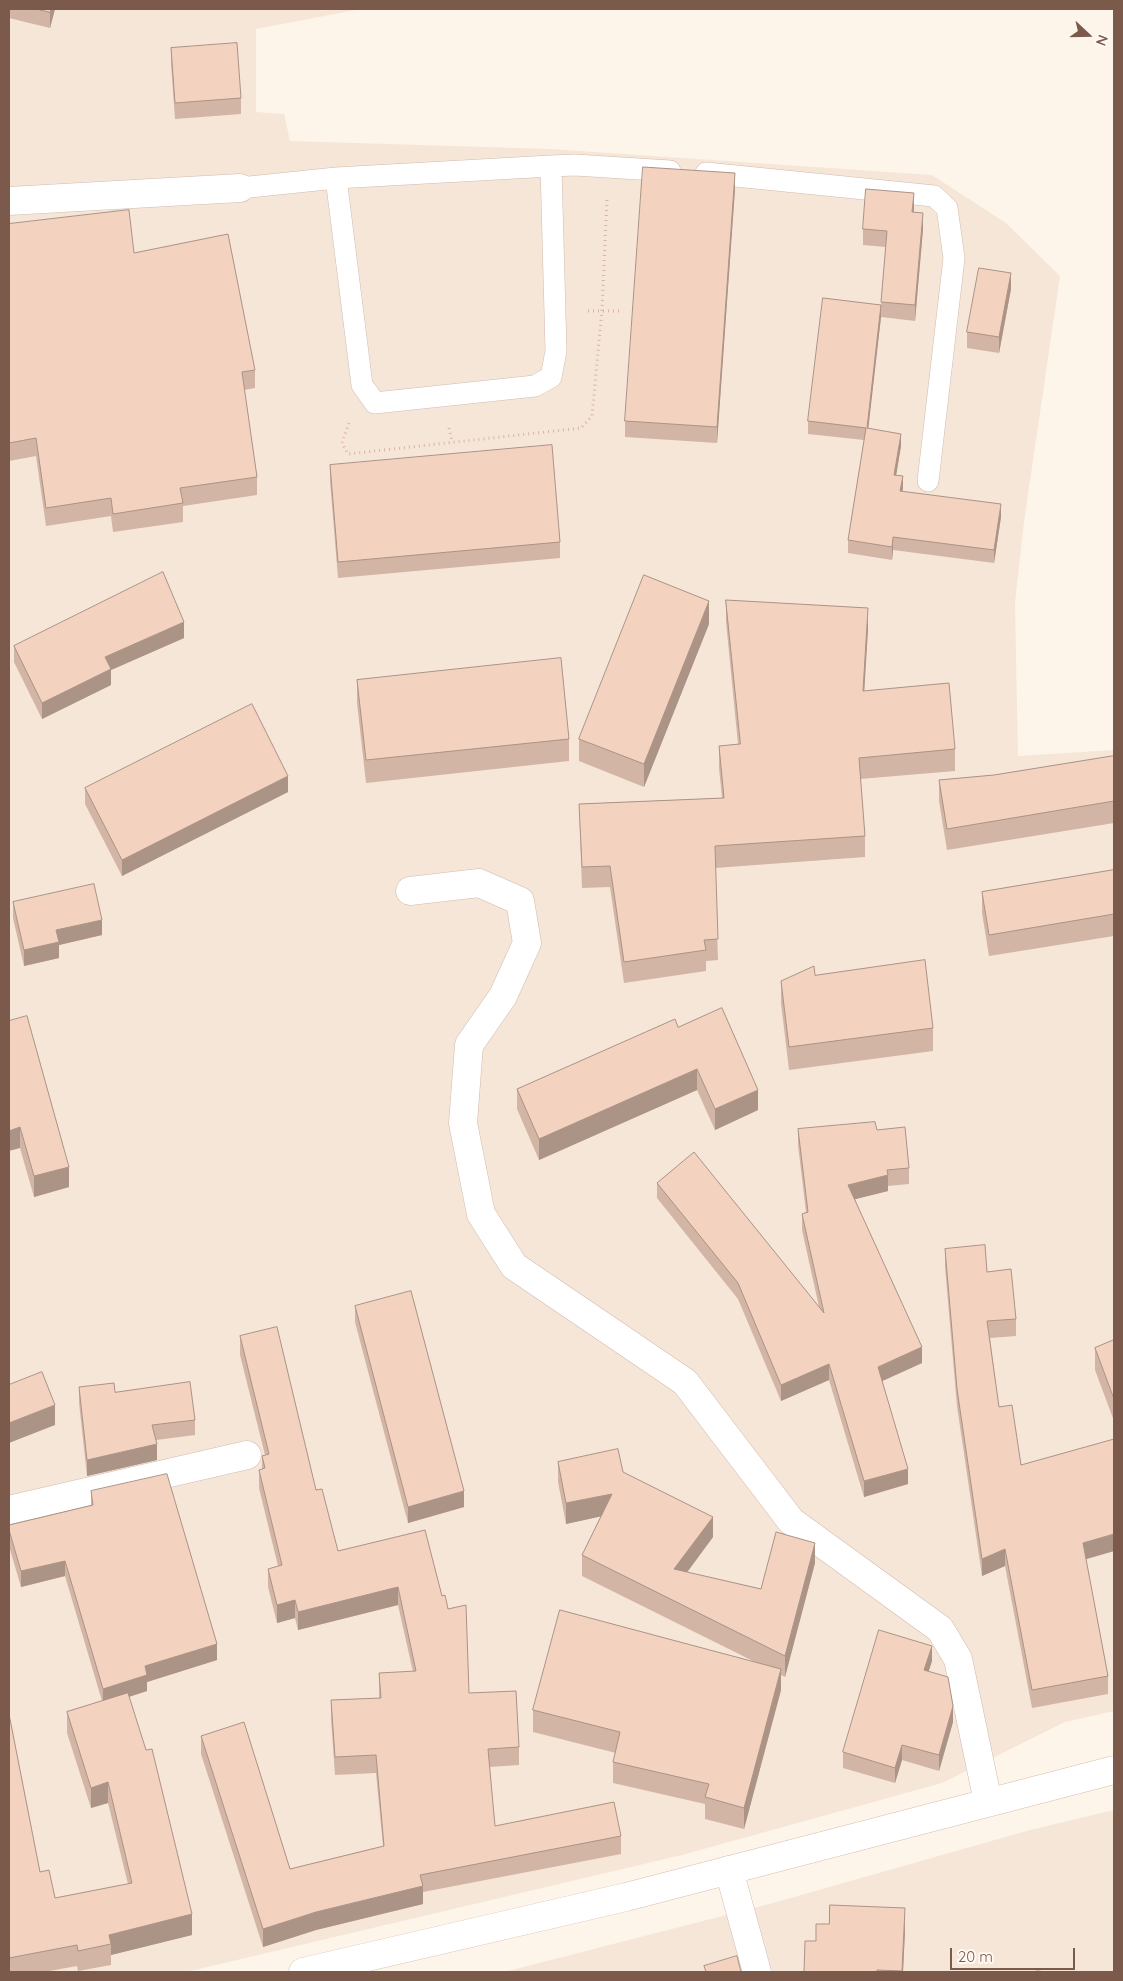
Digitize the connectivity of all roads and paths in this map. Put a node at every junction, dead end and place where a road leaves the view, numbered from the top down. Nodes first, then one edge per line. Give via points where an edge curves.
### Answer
1 (551, 166) junction
2 (336, 178) junction
3 (240, 188) joint
4 (9, 201) edge
5 (928, 481) dead end
6 (410, 891) dead end
7 (246, 1454) dead end
8 (9, 1510) edge
9 (1114, 1770) edge
10 (988, 1802) junction
11 (730, 1870) junction
12 (303, 1972) edge
13 (757, 1972) edge

1 - 2 lane
1 - 2 lane via 556,351 551,377 535,386 375,403 362,385
1 - 5 lane via 737,175 934,196 947,208 954,258
2 - 3 lane
3 - 4 street
6 - 10 street via 479,883 520,901 527,943 503,996 469,1045 463,1123 480,1214 514,1266 684,1382 791,1521 940,1629 958,1659
7 - 8 street
9 - 10 street
10 - 11 street
11 - 12 street
11 - 13 street

